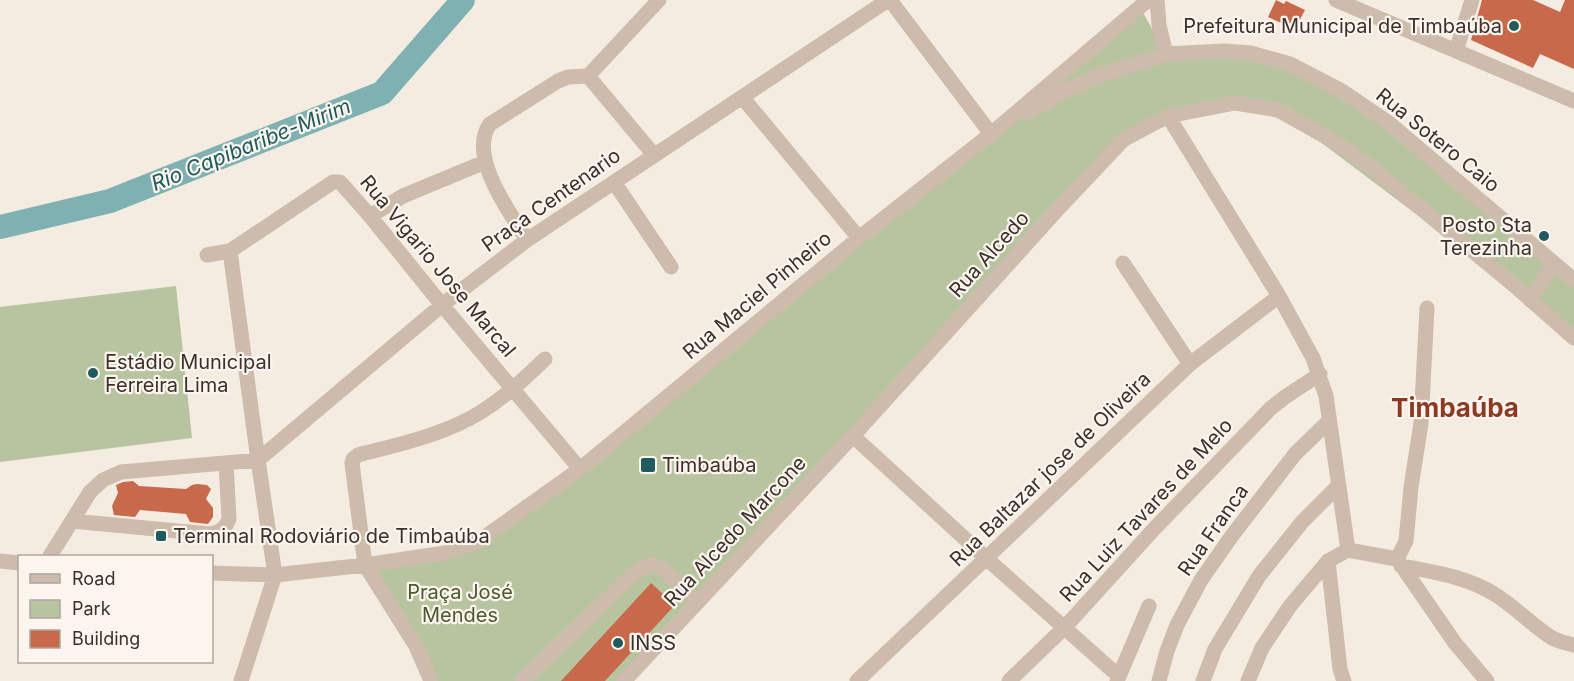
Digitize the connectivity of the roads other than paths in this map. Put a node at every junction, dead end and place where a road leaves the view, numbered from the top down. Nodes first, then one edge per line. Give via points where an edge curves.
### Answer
1 (658, 0) edge
2 (889, 0) edge
3 (1148, 0) edge
4 (1157, 0) edge
5 (1336, 0) edge
6 (1472, 0) edge
7 (1456, 51) junction
8 (1166, 54) junction
9 (588, 76) junction
10 (742, 97) junction
11 (1574, 101) edge
12 (1168, 116) junction
13 (991, 134) junction
14 (654, 155) junction
15 (485, 162) junction
16 (614, 182) junction
17 (370, 216) junction
18 (860, 238) junction
19 (527, 240) junction
20 (230, 251) junction
21 (207, 255) dead end
22 (1123, 263) dead end
23 (1554, 264) junction
24 (671, 267) dead end
25 (1574, 280) edge
26 (1279, 296) junction
27 (1530, 300) junction
28 (442, 305) junction
29 (1426, 308) dead end
30 (1574, 338) edge
31 (545, 359) dead end
32 (1190, 364) junction
33 (1320, 374) junction
34 (513, 388) junction
35 (1329, 421) junction
36 (853, 436) junction
37 (258, 460) junction
38 (226, 463) junction
39 (580, 469) junction
40 (1338, 486) junction
41 (72, 521) junction
42 (1348, 550) junction
43 (51, 555) edge
44 (986, 558) junction
45 (0, 561) edge
46 (1328, 561) junction
47 (18, 563) edge
48 (1399, 563) junction
49 (365, 565) junction
50 (213, 573) edge
51 (275, 575) junction
52 (697, 603) junction
53 (1149, 606) dead end
54 (1065, 627) junction
55 (1574, 645) edge
56 (1342, 675) edge
57 (1115, 676) edge
58 (241, 681) edge
59 (430, 681) edge
60 (522, 681) edge
61 (624, 681) edge
62 (857, 681) edge
63 (1009, 681) edge
64 (1159, 681) edge
65 (1203, 681) edge
66 (1248, 681) edge
67 (1328, 681) edge
68 (1487, 681) edge

1 - 9 street
2 - 10 street, Praça Centenario
2 - 13 street
3 - 13 street, Rua Maciel Pinheiro
4 - 8 street
5 - 7 street
6 - 7 street
7 - 11 street
8 - 13 street, Rua Sotero Caio via 1096,77
8 - 23 street, Rua Sotero Caio via 1251,53 1290,64 1342,91 1389,123
9 - 14 street
9 - 15 street via 558,81 490,124 483,141
10 - 14 street, Praça Centenario
10 - 18 street
12 - 26 street
12 - 27 street, Rua Alcedo via 1235,103 1278,110 1367,164
12 - 36 street, Rua Alcedo via 1123,140
13 - 18 street, Rua Maciel Pinheiro
14 - 16 street, Praça Centenario
15 - 17 street via 403,196
15 - 19 street
16 - 19 street, Praça Centenario
16 - 24 street
17 - 20 street, Rua Vigario Jose Marcal via 343,184 333,182
17 - 28 street, Rua Vigario Jose Marcal
18 - 39 street, Rua Maciel Pinheiro
19 - 28 street, Praça Centenario
20 - 21 street, Rua Vigario Jose Marcal
20 - 37 street
22 - 32 street
23 - 25 street, Rua Sotero Caio
23 - 27 street
26 - 32 street, Rua Baltazar jose de Oliveira
26 - 33 street
27 - 30 street, Rua Alcedo
28 - 34 street, Rua Vigario Jose Marcal
28 - 37 street, Praça Centenario
29 - 48 street via 1421,423 1406,541
31 - 34 street
32 - 44 street, Rua Baltazar jose de Oliveira
33 - 35 street
33 - 54 street, Rua Luiz Tavares de Melo via 1271,408
34 - 39 street, Rua Vigario Jose Marcal
34 - 49 street via 451,427 355,456 352,463
35 - 40 street
35 - 64 street, Rua Franca via 1288,462 1201,580 1176,625
36 - 44 street
36 - 52 street, Rua Alcedo Marcone
37 - 38 street
37 - 51 street
38 - 41 street via 121,472 103,480 90,492
38 - 41 street via 229,519 215,534
39 - 49 street, Rua Maciel Pinheiro via 479,542 445,554
40 - 42 street
40 - 65 street via 1302,522 1259,576 1215,649
41 - 43 street
42 - 46 street
42 - 48 street
44 - 54 street
44 - 62 street, Rua Baltazar jose de Oliveira
45 - 47 street
46 - 56 street
46 - 66 street via 1290,606 1262,648
48 - 55 street via 1444,574 1494,594 1552,638
48 - 68 street
49 - 51 street, Rua Maciel Pinheiro
49 - 59 street via 416,645
50 - 51 street, Rua Maciel Pinheiro
51 - 58 street
52 - 60 street via 660,566 643,567
52 - 61 street, Rua Alcedo Marcone
53 - 57 street
54 - 57 street
54 - 63 street, Rua Luiz Tavares de Melo
56 - 67 street

